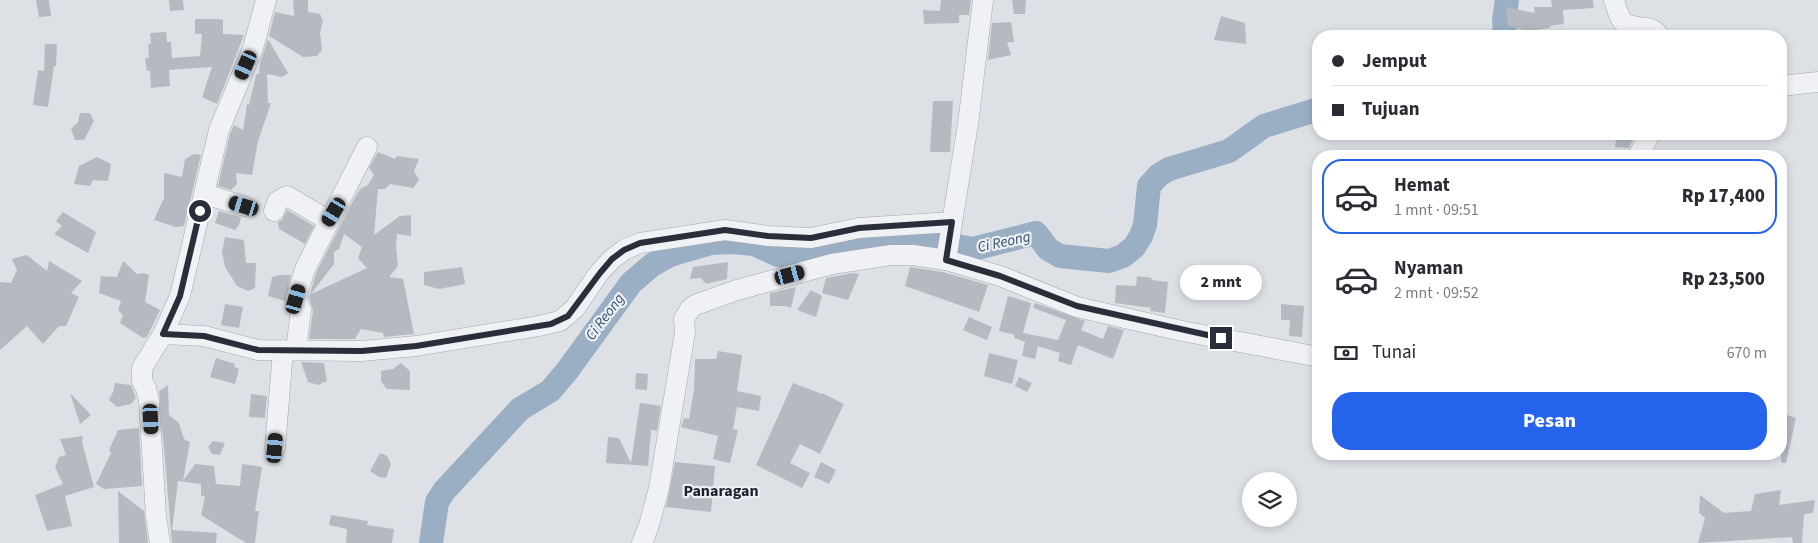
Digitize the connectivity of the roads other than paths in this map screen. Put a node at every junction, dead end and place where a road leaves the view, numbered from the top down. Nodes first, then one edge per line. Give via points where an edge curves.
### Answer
1 (266, 0) edge
2 (983, 0) edge
3 (1614, 0) edge
4 (1653, 30) edge
5 (1818, 82) edge
6 (1787, 85) edge
7 (367, 147) dead end
8 (204, 194) junction
9 (244, 206) dead end
10 (274, 211) dead end
11 (329, 221) junction
12 (952, 225) junction
13 (947, 255) junction
14 (163, 334) junction
15 (290, 350) junction
16 (1312, 357) edge
17 (275, 448) dead end
18 (160, 543) edge
19 (642, 543) edge

1 - 8 street via 253,48 224,115
2 - 12 street
3 - 4 street via 1625,24
5 - 6 street
7 - 11 street
8 - 9 street
8 - 14 street via 180,296
10 - 11 street via 278,201 287,196
11 - 15 street via 305,270 296,299 300,310
12 - 13 street
12 - 15 street via 859,228 811,238 725,230 640,243 612,259 568,316 551,324 400,348
13 - 16 street via 1077,306
13 - 19 street via 891,255 832,264 737,290 690,309 684,319 685,332 659,488
14 - 15 street via 204,336 258,350
14 - 18 street via 142,368 142,381 149,401
15 - 17 street

